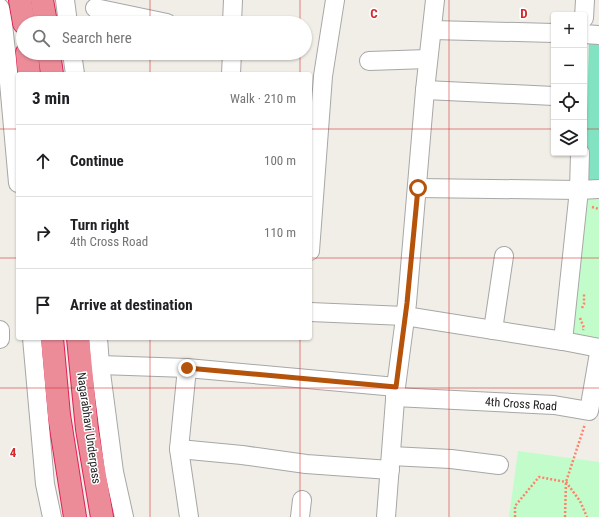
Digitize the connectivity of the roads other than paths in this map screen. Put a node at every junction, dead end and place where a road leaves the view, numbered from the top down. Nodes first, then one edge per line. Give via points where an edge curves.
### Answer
1 (20, 0) edge
2 (42, 0) edge
3 (65, 0) edge
4 (233, 0) edge
5 (335, 0) edge
6 (435, 0) edge
7 (585, 0) edge
8 (0, 8) edge
9 (95, 8) dead end
10 (584, 12) edge
11 (23, 16) edge
12 (45, 16) edge
13 (67, 16) edge
14 (133, 16) edge
15 (232, 16) edge
16 (432, 30) junction
17 (551, 33) edge
18 (587, 34) edge
19 (599, 35) edge
20 (428, 59) junction
21 (28, 60) edge
22 (50, 60) edge
23 (73, 60) edge
24 (232, 60) edge
25 (4, 61) edge
26 (369, 61) dead end
27 (29, 72) edge
28 (52, 72) edge
29 (74, 72) edge
30 (231, 72) edge
31 (425, 90) junction
32 (551, 96) edge
33 (580, 156) edge
34 (16, 166) edge
35 (418, 188) junction
36 (599, 189) edge
37 (579, 190) junction
38 (312, 224) edge
39 (504, 256) dead end
40 (312, 312) edge
41 (405, 316) junction
42 (0, 330) edge
43 (493, 330) junction
44 (0, 339) edge
45 (32, 340) edge
46 (52, 340) edge
47 (78, 340) edge
48 (98, 340) edge
49 (564, 341) junction
50 (599, 348) edge
51 (599, 354) edge
52 (100, 366) junction
53 (187, 368) junction
54 (396, 392) junction
55 (179, 448) junction
56 (390, 463) junction
57 (499, 465) dead end
58 (52, 517) edge
59 (75, 517) edge
60 (102, 517) edge
61 (124, 517) edge
62 (189, 517) edge
63 (386, 517) edge

1 - 11 highway
2 - 12 highway
3 - 13 street
4 - 15 street
5 - 38 street via 323,76
6 - 16 street
7 - 10 street
8 - 25 street
9 - 14 street
16 - 17 street
16 - 20 street
18 - 19 street
20 - 26 street
20 - 31 street
21 - 27 highway
22 - 28 highway
23 - 29 street
24 - 30 street
25 - 34 street
31 - 32 street
31 - 35 street
33 - 37 street
35 - 37 street
35 - 41 street
36 - 37 street
37 - 49 street
39 - 43 street
40 - 41 street
41 - 43 street
41 - 54 street
42 - 44 street
43 - 49 street
45 - 58 street via 45,484
46 - 59 highway via 59,414
47 - 60 highway, Nagarabhavi Underpass via 87,429
48 - 52 street
49 - 50 street
51 - 54 street, 4th Cross Road via 589,411 554,405
52 - 53 street, 4th Cross Road
52 - 61 street via 114,472
53 - 54 street, 4th Cross Road
53 - 55 street
54 - 56 street
55 - 56 street via 306,464
55 - 62 street
56 - 57 street via 451,459
56 - 63 street

